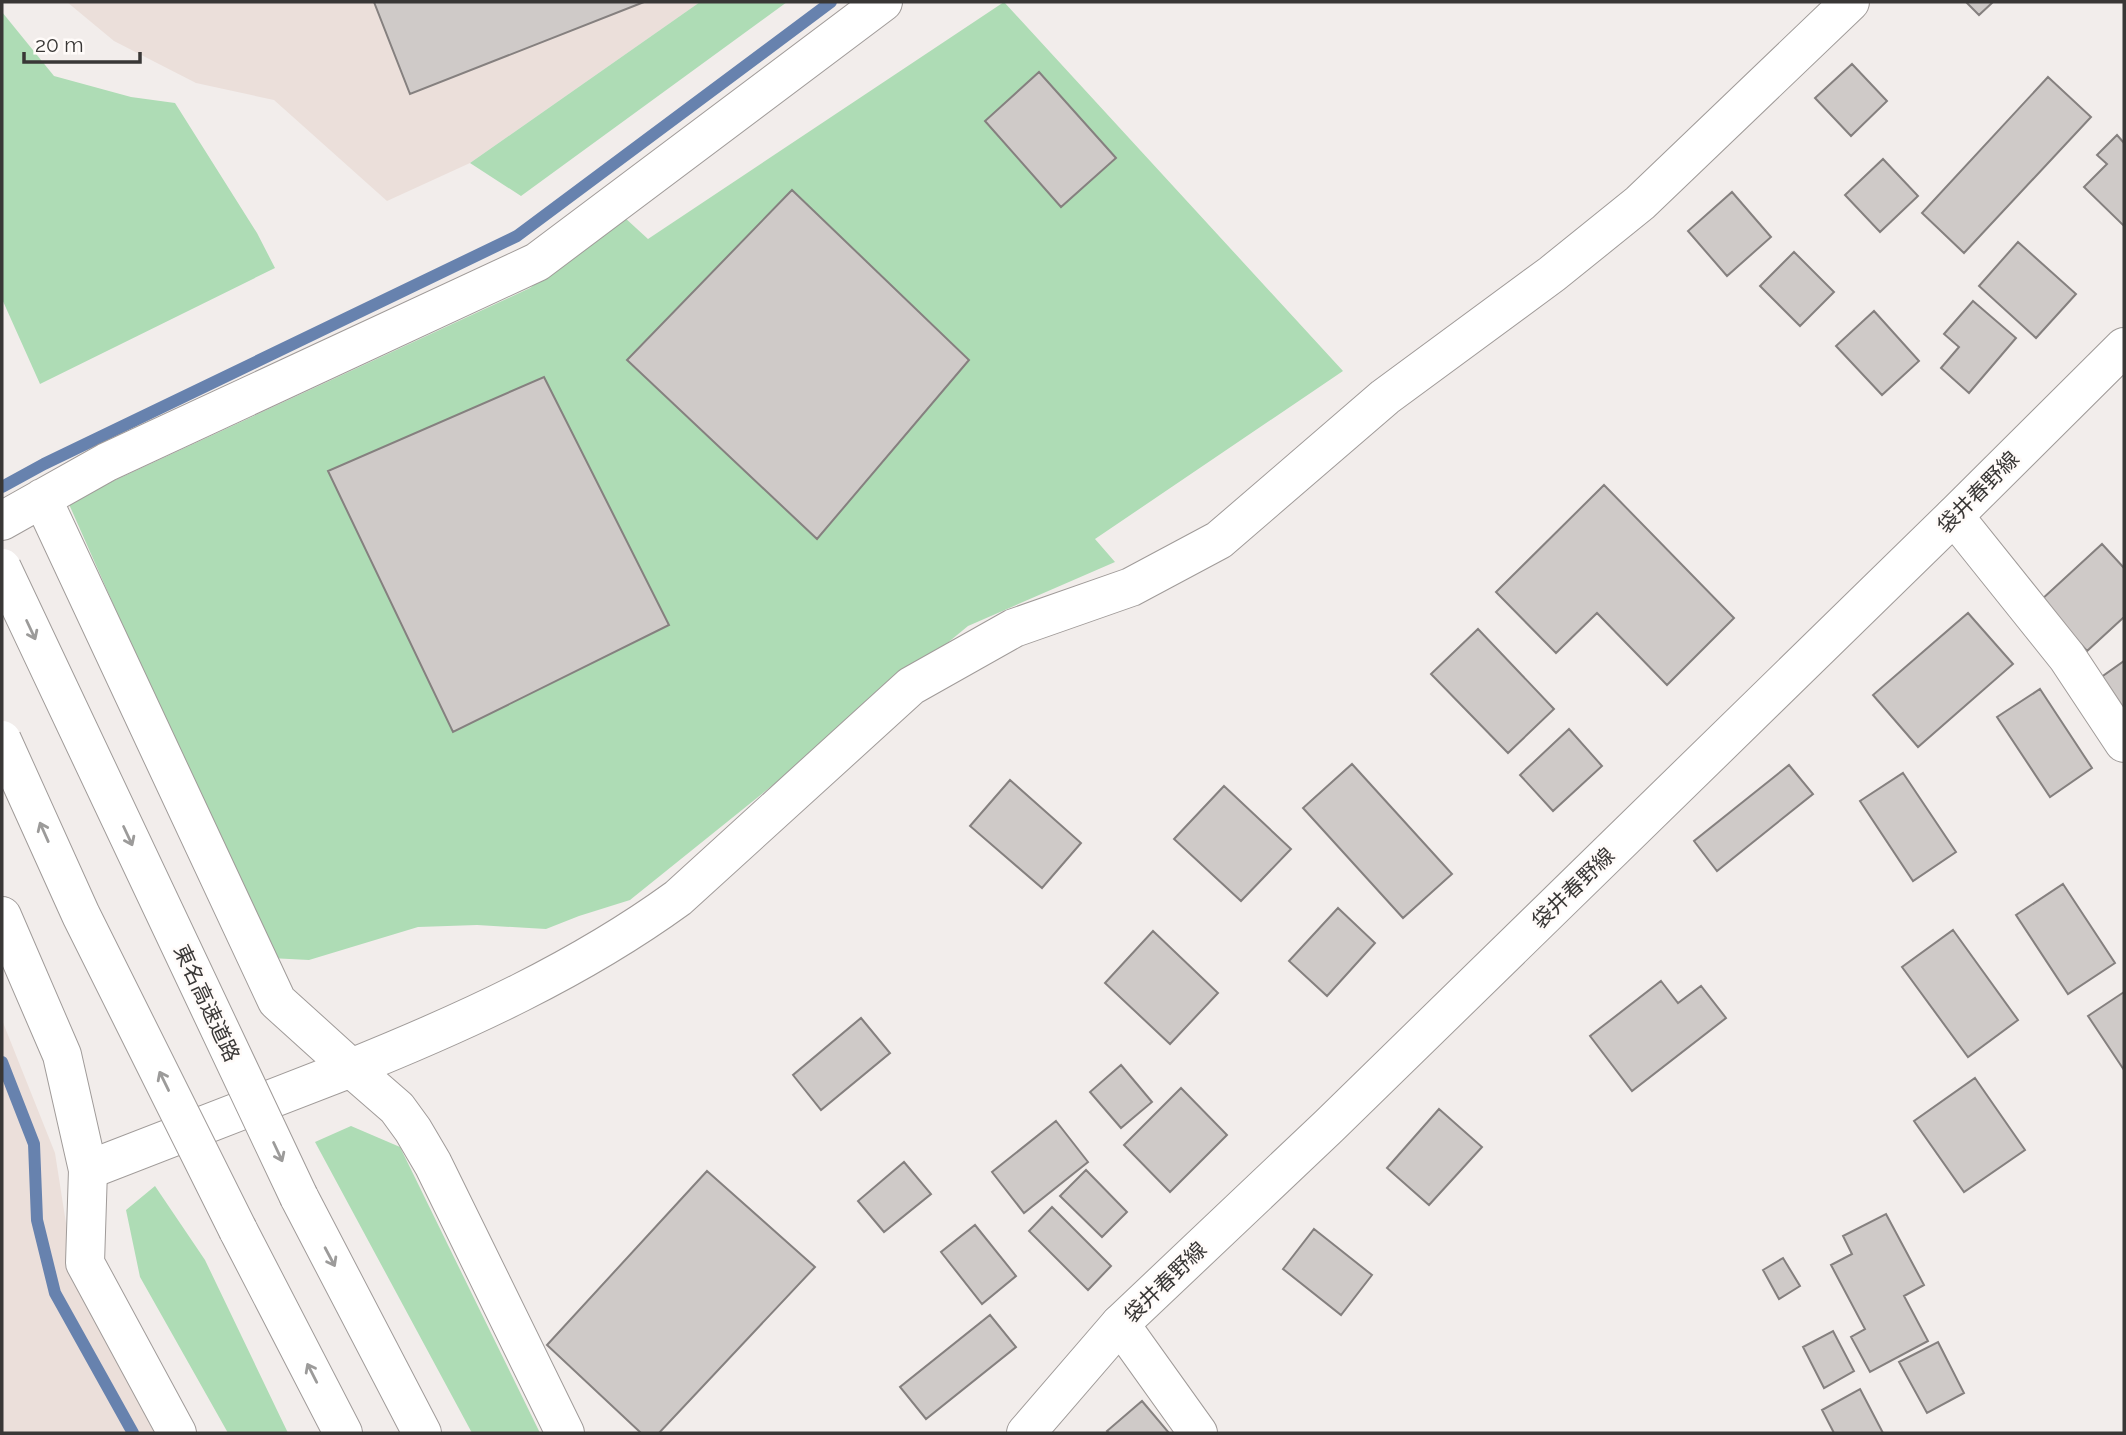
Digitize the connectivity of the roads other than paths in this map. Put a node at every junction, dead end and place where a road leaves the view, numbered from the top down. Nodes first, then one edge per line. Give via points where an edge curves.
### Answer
1 (883, 2) edge
2 (1850, 2) edge
3 (2124, 347) edge
4 (42, 498) junction
5 (1954, 516) junction
6 (2, 521) edge
7 (2, 568) edge
8 (2, 740) edge
9 (2124, 743) edge
10 (2, 916) edge
11 (351, 1068) junction
12 (88, 1170) junction
13 (1120, 1324) junction
14 (177, 1433) edge
15 (343, 1433) edge
16 (422, 1433) edge
17 (565, 1433) edge
18 (1026, 1433) edge
19 (1198, 1433) edge

1 - 4 main road via 537,262 107,462
2 - 11 main road via 1640,203 1385,397 1219,540 1131,587 1014,628 911,686 646,922 542,982
3 - 5 main road, 袋井春野線
4 - 6 main road
4 - 11 main road via 277,1001
5 - 9 main road via 2067,657
5 - 13 main road, 袋井春野線
7 -> 16 main road, 東名高速道路, bridge via 299,1197
15 -> 8 main road, bridge via 81,915
10 - 12 main road via 62,1055
11 - 12 main road
11 - 17 main road via 397,1108 433,1164
12 - 14 main road via 85,1264
13 - 18 main road, 袋井春野線
13 - 19 main road

